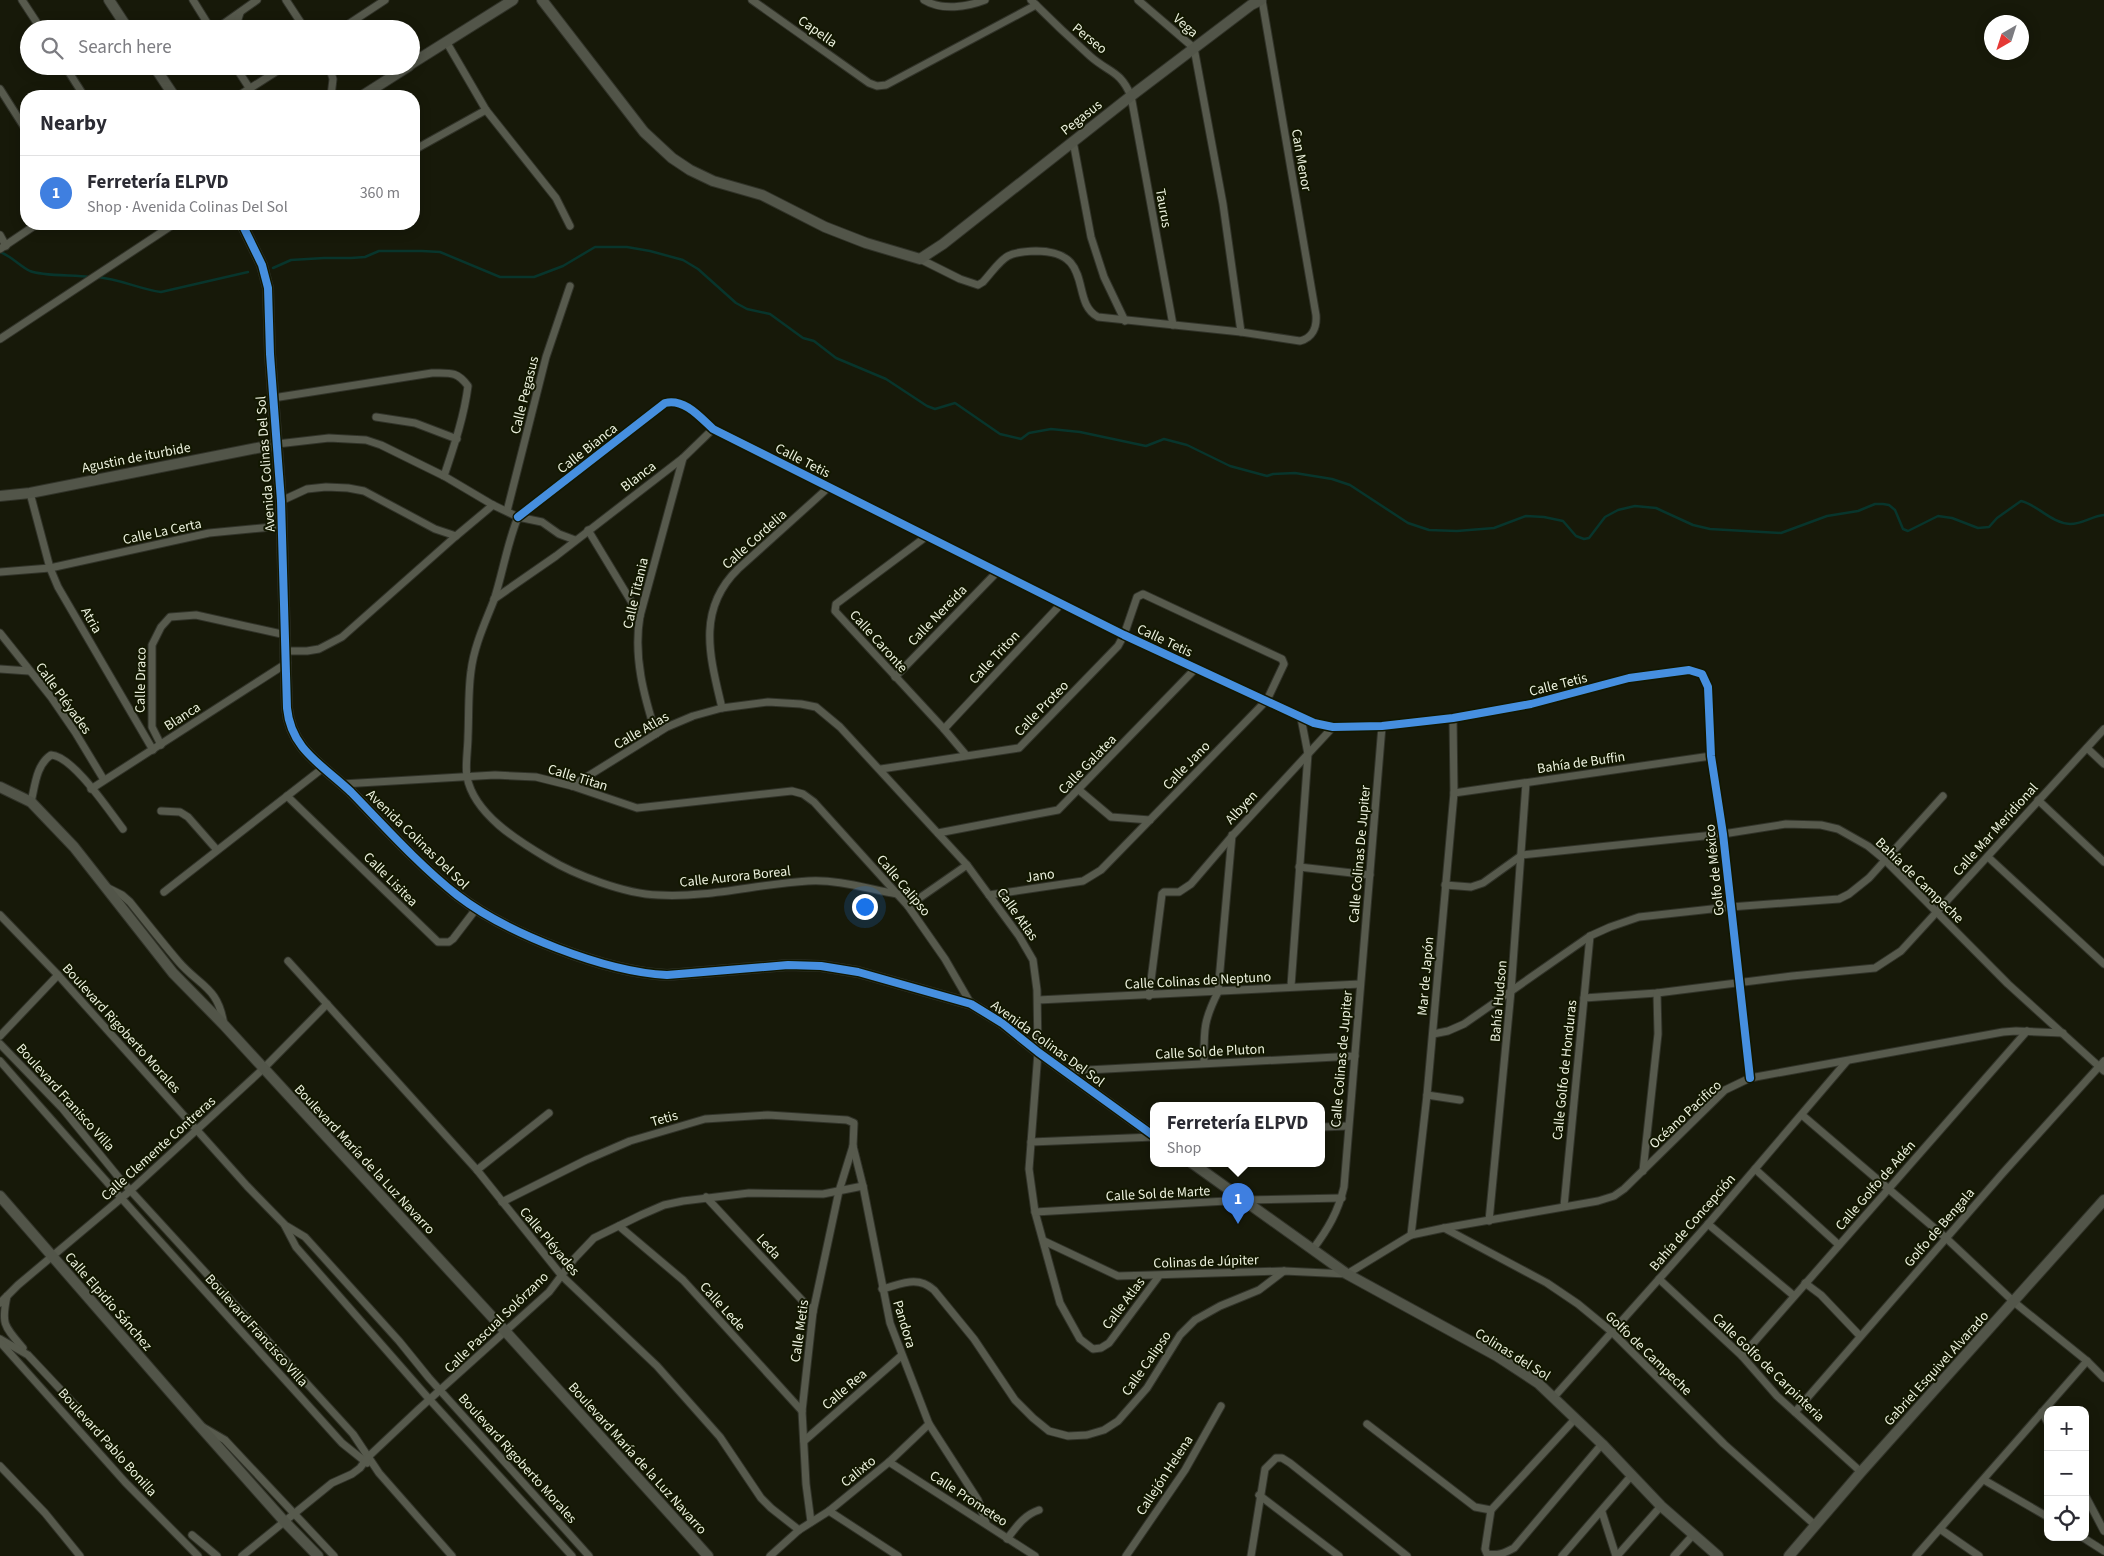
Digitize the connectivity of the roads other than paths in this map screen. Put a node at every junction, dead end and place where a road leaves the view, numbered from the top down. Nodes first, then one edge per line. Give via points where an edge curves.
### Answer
1 (22, 0) edge
2 (110, 0) edge
3 (193, 0) edge
4 (257, 0) edge
5 (286, 0) edge
6 (384, 0) edge
7 (513, 0) edge
8 (542, 0) edge
9 (752, 0) edge
10 (924, 0) edge
11 (985, 0) edge
12 (1138, 0) edge
13 (1255, 1) edge
14 (1033, 2) edge
15 (240, 13) junction
16 (34, 20) edge
17 (122, 20) edge
18 (205, 20) edge
19 (230, 20) edge
20 (238, 20) edge
21 (299, 20) edge
22 (354, 20) edge
23 (447, 42) junction
24 (1194, 48) junction
25 (420, 59) edge
26 (70, 75) edge
27 (160, 75) edge
28 (241, 75) edge
29 (271, 75) edge
30 (332, 75) edge
31 (395, 75) edge
32 (0, 89) edge
33 (250, 89) joint
34 (80, 90) edge
35 (170, 90) edge
36 (332, 90) edge
37 (371, 90) edge
38 (1131, 96) junction
39 (486, 110) junction
40 (20, 121) edge
41 (1073, 142) junction
42 (420, 147) edge
43 (570, 226) dead end
44 (28, 230) edge
45 (165, 230) edge
46 (245, 230) edge
47 (0, 235) edge
48 (3, 247) edge
49 (920, 259) junction
50 (570, 286) dead end
51 (1125, 321) junction
52 (1173, 325) junction
53 (1241, 332) junction
54 (0, 339) edge
55 (273, 398) junction
56 (671, 402) joint
57 (376, 417) dead end
58 (713, 429) junction
59 (457, 439) junction
60 (277, 444) junction
61 (683, 458) junction
62 (444, 476) junction
63 (830, 487) junction
64 (30, 493) junction
65 (0, 496) edge
66 (281, 501) junction
67 (493, 505) junction
68 (507, 511) junction
69 (518, 516) junction
70 (282, 526) junction
71 (588, 530) junction
72 (452, 535) junction
73 (927, 536) junction
74 (575, 540) junction
75 (50, 568) junction
76 (998, 571) junction
77 (0, 572) edge
78 (494, 599) junction
79 (1062, 603) junction
80 (640, 616) junction
81 (0, 633) edge
82 (286, 635) junction
83 (1124, 635) junction
84 (287, 651) junction
85 (1284, 661) joint
86 (286, 663) junction
87 (1196, 668) junction
88 (0, 669) edge
89 (1689, 670) joint
90 (28, 671) junction
91 (895, 677) junction
92 (1267, 700) junction
93 (722, 708) junction
94 (1301, 718) junction
95 (1453, 718) junction
96 (1382, 726) junction
97 (1333, 727) junction
98 (944, 728) junction
99 (2104, 729) edge
100 (656, 734) junction
101 (161, 744) junction
102 (2087, 748) junction
103 (152, 750) junction
104 (1308, 754) junction
105 (966, 755) junction
106 (1711, 756) junction
107 (2104, 764) edge
108 (323, 768) junction
109 (881, 769) junction
110 (467, 777) junction
111 (104, 780) junction
112 (1526, 783) junction
113 (342, 784) junction
114 (0, 786) edge
115 (572, 786) junction
116 (91, 789) junction
117 (1079, 790) junction
118 (1454, 793) junction
119 (803, 794) joint
120 (287, 796) junction
121 (1943, 796) dead end
122 (2038, 800) junction
123 (30, 802) junction
124 (161, 811) dead end
125 (1150, 820) junction
126 (122, 829) dead end
127 (938, 833) junction
128 (1232, 834) junction
129 (1723, 834) junction
130 (217, 850) junction
131 (1522, 855) junction
132 (1988, 857) junction
133 (1885, 860) junction
134 (2104, 862) edge
135 (967, 865) junction
136 (1300, 867) junction
137 (1370, 875) junction
138 (1093, 876) joint
139 (1445, 885) junction
140 (104, 886) junction
141 (164, 892) dead end
142 (897, 894) junction
143 (989, 895) junction
144 (908, 906) junction
145 (1730, 907) junction
146 (476, 909) junction
147 (1937, 912) junction
148 (0, 915) edge
149 (1590, 936) junction
150 (288, 961) dead end
151 (2104, 964) edge
152 (58, 975) junction
153 (1739, 982) junction
154 (1360, 984) junction
155 (1291, 986) junction
156 (1512, 991) junction
157 (1218, 992) junction
158 (1658, 993) junction
159 (1150, 996) junction
160 (1584, 998) junction
161 (1038, 1000) junction
162 (327, 1004) junction
163 (971, 1004) junction
164 (224, 1025) junction
165 (2027, 1031) junction
166 (2063, 1033) junction
167 (1433, 1034) junction
168 (0, 1036) edge
169 (0, 1044) edge
170 (1038, 1052) junction
171 (1354, 1056) junction
172 (0, 1061) edge
173 (1847, 1061) junction
174 (1204, 1063) junction
175 (2102, 1066) edge
176 (263, 1069) junction
177 (1068, 1071) junction
178 (1750, 1078) junction
179 (1428, 1095) junction
180 (1460, 1100) dead end
181 (549, 1114) dead end
182 (1802, 1115) junction
183 (847, 1120) joint
184 (1348, 1126) junction
185 (1325, 1127) edge
186 (196, 1130) junction
187 (1150, 1134) edge
188 (1150, 1137) edge
189 (1031, 1142) junction
190 (853, 1146) junction
191 (1198, 1167) edge
192 (1755, 1169) junction
193 (477, 1170) junction
194 (1643, 1171) junction
195 (863, 1186) junction
196 (1888, 1188) junction
197 (131, 1190) junction
198 (839, 1191) junction
199 (0, 1196) edge
200 (706, 1197) junction
201 (1342, 1198) junction
202 (120, 1199) junction
203 (1244, 1200) junction
204 (2104, 1200) edge
205 (502, 1202) junction
206 (1564, 1206) junction
207 (1035, 1212) junction
208 (1489, 1221) junction
209 (1708, 1224) junction
210 (284, 1225) junction
211 (619, 1226) junction
212 (1444, 1228) junction
213 (169, 1231) junction
214 (1412, 1235) junction
215 (1946, 1238) junction
216 (160, 1240) junction
217 (1044, 1241) junction
218 (1839, 1244) junction
219 (1313, 1249) junction
220 (52, 1257) junction
221 (1284, 1271) junction
222 (1347, 1274) junction
223 (562, 1276) junction
224 (1159, 1276) junction
225 (1659, 1279) junction
226 (1805, 1283) junction
227 (882, 1289) junction
228 (7, 1295) junction
229 (1794, 1295) junction
230 (2014, 1302) junction
231 (0, 1303) edge
232 (813, 1312) junction
233 (506, 1332) junction
234 (1612, 1332) junction
235 (1860, 1336) junction
236 (0, 1341) edge
237 (28, 1355) junction
238 (901, 1356) junction
239 (1742, 1356) junction
240 (2087, 1361) junction
241 (2104, 1378) edge
242 (441, 1391) junction
243 (1554, 1397) junction
244 (430, 1400) junction
245 (76, 1406) dead end
246 (1222, 1406) dead end
247 (802, 1411) junction
248 (1795, 1412) junction
249 (2042, 1412) junction
250 (2044, 1416) edge
251 (1575, 1419) junction
252 (198, 1424) junction
253 (928, 1424) junction
254 (1367, 1424) dead end
255 (804, 1441) junction
256 (1602, 1444) junction
257 (366, 1459) junction
258 (889, 1462) junction
259 (0, 1466) edge
260 (1862, 1472) junction
261 (1631, 1476) junction
262 (1984, 1480) junction
263 (1259, 1495) junction
264 (2086, 1496) edge
265 (1661, 1506) junction
266 (1039, 1510) dead end
267 (1491, 1510) junction
268 (829, 1511) junction
269 (295, 1512) junction
270 (1602, 1512) junction
271 (2044, 1515) edge
272 (284, 1521) junction
273 (811, 1522) junction
274 (986, 1523) junction
275 (1815, 1525) junction
276 (1940, 1529) junction
277 (799, 1530) junction
278 (2104, 1531) edge
279 (192, 1535) dead end
280 (1692, 1535) junction
281 (1007, 1539) junction
282 (2089, 1541) edge
283 (2104, 1550) edge
284 (80, 1556) edge
285 (198, 1556) edge
286 (217, 1556) edge
287 (242, 1556) edge
288 (318, 1556) edge
289 (334, 1556) edge
290 (452, 1556) edge
291 (572, 1556) edge
292 (589, 1556) edge
293 (708, 1556) edge
294 (770, 1556) edge
295 (898, 1556) edge
296 (1034, 1556) edge
297 (1126, 1556) edge
298 (1250, 1556) edge
299 (1339, 1556) edge
300 (1407, 1556) edge
301 (1562, 1556) edge
302 (1617, 1556) edge
303 (1674, 1556) edge
304 (1718, 1556) edge
305 (1789, 1556) edge
306 (1916, 1556) edge
307 (1979, 1556) edge

1 - 16 street
2 - 17 street
3 - 18 street
4 - 15 street
5 - 21 street
6 - 22 street
7 - 23 street
8 - 49 street via 644,132 672,158 713,181 762,195 825,227
9 - 14 street, Capella via 877,86 886,84
10 - 11 street via 954,8
12 - 24 street, Vega
13 - 24 street, Pegasus
13 - 53 street, Can Menor via 1317,324 1311,335 1300,341
14 - 38 street, Perseo via 1093,59 1119,75
15 - 19 street
15 - 20 street
23 - 25 street
23 - 39 street
24 - 38 street, Pegasus
24 - 53 street via 1223,204
26 - 34 street
27 - 35 street
28 - 33 street
29 - 33 street
30 - 36 street
31 - 37 street
32 - 40 street
38 - 41 street, Pegasus
38 - 52 street, Taurus
39 - 42 street
39 - 43 street via 556,198
41 - 49 street, Pegasus
41 - 51 street via 1091,237 1104,278
44 - 48 street
45 - 54 street
46 - 55 street, Avenida Colinas Del Sol via 262,265 268,288
47 - 48 street
49 - 51 street via 978,285 1009,254 1052,251 1072,265 1093,314
50 - 68 street, Calle Pegasus via 548,350
51 - 52 street
52 - 53 street
55 - 59 street via 450,372 461,376 468,386
55 - 60 street, Avenida Colinas Del Sol
56 - 58 street, Calle Tetis via 690,409
56 - 69 street, Calle Bianca via 665,403
57 - 59 street via 415,423
58 - 61 street, Blanca
58 - 63 street, Calle Tetis
59 - 62 street
60 - 62 street via 329,438 366,440 398,452
60 - 64 street, Agustin de iturbide
60 - 66 street, Avenida Colinas Del Sol
61 - 71 street, Blanca
61 - 80 street, Calle Titania
62 - 67 street
63 - 73 street, Calle Tetis
63 - 93 street, Calle Cordelia via 727,579 719,593 709,628 709,645
64 - 65 street, Agustin de iturbide
64 - 75 street, Atria
66 - 70 street, Avenida Colinas Del Sol
66 - 72 street via 307,489 326,486 364,491
67 - 68 street
67 - 72 street
68 - 69 street
69 - 74 street via 542,522 558,534
69 - 78 street
70 - 75 street, Calle La Certa via 209,533
70 - 82 street, Avenida Colinas Del Sol
71 - 74 street, Blanca
71 - 80 street
72 - 84 street via 342,637 319,649
73 - 76 street, Calle Tetis
73 - 91 street, Calle Caronte via 834,607
74 - 78 street, Blanca
75 - 77 street
75 - 103 street, Atria
76 - 79 street, Calle Tetis
76 - 91 street, Calle Nereida
78 - 110 street via 470,672
79 - 83 street, Calle Tetis
79 - 98 street, Calle Triton
80 - 100 street, Calle Titania via 637,632 640,672
81 - 90 street, Calle Pléyades
82 - 84 street, Avenida Colinas Del Sol
82 - 101 street, Calle Draco via 196,615 170,617 152,645 152,727
83 - 85 street, Calle Proteo via 1137,597 1143,594
83 - 87 street, Calle Tetis
83 - 105 street, Calle Proteo via 1118,646 1020,748
84 - 86 street, Avenida Colinas Del Sol
85 - 92 street, Calle Jano
86 - 101 street, Blanca
86 - 108 street, Avenida Colinas Del Sol via 289,724 303,748
87 - 92 street, Calle Tetis
87 - 117 street, Calle Galatea
88 - 90 street
89 - 95 street, Calle Tetis via 1629,678 1531,704
89 - 106 street, Golfo de México via 1702,674 1706,680
90 - 111 street, Calle Pléyades via 51,697
91 - 98 street, Calle Caronte
92 - 94 street, Calle Tetis
92 - 125 street, Calle Jano
93 - 100 street, Calle Atlas via 684,719
93 - 109 street, Calle Atlas via 768,702 816,708 840,727
94 - 97 street, Calle Tetis
94 - 104 street
95 - 96 street, Calle Tetis
95 - 118 street, Mar de Japón
96 - 97 street, Calle Tetis
96 - 137 street, Calle Colinas De Jupiter
97 - 104 street, Albyen
98 - 105 street, Calle Caronte
99 - 102 street, Calle Mar Meridional
100 - 115 street, Calle Atlas
101 - 103 street, Blanca
102 - 107 street
102 - 122 street, Calle Mar Meridional
103 - 111 street, Blanca
104 - 128 street, Albyen
104 - 136 street
105 - 109 street, Calle Proteo
106 - 112 street, Bahía de Buffin
106 - 129 street, Golfo de México
108 - 113 street, Avenida Colinas Del Sol
108 - 120 street
109 - 127 street, Calle Atlas
110 - 113 street, Calle Titan
110 - 115 street, Calle Titan via 536,777
110 - 142 street, Calle Aurora Boreal via 486,812 522,843 585,877 620,888 655,895 699,896 809,881 839,882
111 - 116 street, Blanca
112 - 118 street, Bahía de Buffin
112 - 131 street, Bahía Hudson
113 - 146 street, Avenida Colinas Del Sol via 424,866
114 - 123 street, Boulevard María de la Luz Navarro
115 - 119 street, Calle Titan via 636,808 792,791
116 - 123 street via 64,760 51,755 38,773
116 - 126 street
117 - 125 street via 1111,817
117 - 127 street, Calle Galatea via 1064,806 1050,813
118 - 139 street, Mar de Japón
119 - 142 street, Calle Calipso
120 - 130 street
120 - 146 street, Calle Lisitea via 438,942 453,939
121 - 133 street
122 - 132 street, Calle Mar Meridional
122 - 134 street
123 - 140 street, Boulevard María de la Luz Navarro via 74,847
124 - 130 street via 180,812 188,817
125 - 138 street, Calle Jano
127 - 135 street, Calle Atlas
128 - 157 street
128 - 159 street, Albyen via 1185,889 1162,894
129 - 131 street, Bahía de Campeche
129 - 133 street, Bahía de Campeche via 1786,824 1821,825 1852,835
129 - 145 street, Golfo de México
130 - 141 street
131 - 139 street via 1484,883 1471,887
131 - 156 street, Bahía Hudson
132 - 147 street, Calle Mar Meridional
132 - 151 street
133 - 145 street via 1870,878 1839,899
133 - 147 street, Bahía de Campeche
135 - 143 street, Calle Atlas
135 - 144 street
136 - 137 street
136 - 155 street
137 - 154 street, Calle Colinas De Jupiter
138 - 143 street, Jano via 1083,881
139 - 167 street, Mar de Japón
140 - 164 street, Boulevard María de la Luz Navarro via 173,973
140 - 164 street via 130,902 180,964 203,983 220,1004
142 - 144 street, Calle Calipso
143 - 161 street, Calle Atlas via 1033,960
144 - 163 street, Calle Calipso
145 - 149 street via 1639,917
145 - 153 street, Golfo de México
146 - 163 street, Avenida Colinas Del Sol via 542,942 636,972 667,975 788,965 821,966 858,972
147 - 153 street, Calle Mar Meridional via 1901,951 1875,968
147 - 166 street, Bahía de Campeche via 2008,984
148 - 152 street, Boulevard Rigoberto Morales
149 - 156 street
149 - 160 street, Calle Golfo de Honduras
150 - 162 street, Calle Pléyades
152 - 168 street
152 - 186 street, Boulevard Rigoberto Morales
153 - 158 street, Calle Mar Meridional
153 - 178 street, Golfo de México
154 - 155 street, Calle Colinas de Neptuno
154 - 171 street, Calle Colinas de Jupiter
155 - 157 street, Calle Colinas de Neptuno
156 - 167 street via 1464,1024
156 - 208 street, Bahía Hudson
157 - 159 street, Calle Colinas de Neptuno
157 - 174 street via 1204,1028
158 - 160 street, Calle Mar Meridional
158 - 194 street via 1658,1034
159 - 161 street, Calle Colinas de Neptuno
160 - 206 street, Calle Golfo de Honduras
161 - 170 street, Calle Atlas
162 - 176 street, Calle Clemente Contreras
162 - 193 street, Calle Pléyades
163 - 170 street, Avenida Colinas Del Sol via 1002,1023
164 - 176 street, Boulevard María de la Luz Navarro
165 - 166 street, Océano Pacifico
165 - 173 street, Océano Pacifico via 2003,1032
165 - 196 street, Calle Golfo de Adén
166 - 175 street, Bahía de Campeche
167 - 179 street, Mar de Japón
169 - 197 street, Boulevard Franisco Villa via 62,1108
170 - 177 street, Avenida Colinas Del Sol
170 - 189 street, Calle Atlas
171 - 174 street, Calle Sol de Pluton
171 - 184 street, Calle Colinas de Jupiter
172 - 202 street, Boulevard Francisco Villa
173 - 178 street, Océano Pacifico
173 - 182 street, Bahía de Concepción
174 - 177 street, Calle Sol de Pluton
175 - 215 street, Golfo de Bengala
176 - 186 street, Calle Clemente Contreras
176 - 233 street, Boulevard María de la Luz Navarro
177 - 187 street, Avenida Colinas Del Sol
178 - 194 street, Océano Pacifico via 1725,1090
179 - 180 street
179 - 214 street, Mar de Japón
181 - 193 street
182 - 192 street, Bahía de Concepción
182 - 196 street
183 - 190 street, Pandora via 856,1125
183 - 205 street, Tetis via 768,1114 705,1120 630,1141
184 - 185 street
184 - 201 street, Calle Colinas de Jupiter
186 - 197 street, Calle Clemente Contreras
186 - 210 street, Boulevard Rigoberto Morales
188 - 189 street
189 - 207 street, Calle Atlas via 1030,1182
190 - 195 street, Pandora
190 - 198 street, Calle Metis
191 - 203 street
192 - 209 street, Bahía de Concepción
192 - 218 street
193 - 205 street, Calle Pléyades
194 - 206 street, Océano Pacifico via 1614,1196
195 - 198 street, Calle Pascual Solórzano
195 - 227 street, Pandora
196 - 215 street
196 - 218 street, Calle Golfo de Adén
197 - 202 street, Calle Clemente Contreras
197 - 213 street, Boulevard Francisco Villa
198 - 200 street, Calle Pascual Solórzano
198 - 232 street, Calle Metis
199 - 220 street, Calle Elpidio Sánchez
200 - 211 street, Calle Pascual Solórzano via 664,1205
200 - 232 street, Leda
201 - 203 street, Calle Sol de Marte
201 - 219 street, Calle Colinas de Jupiter via 1329,1228
202 - 216 street, Boulevard Francisco Villa
202 - 220 street, Calle Clemente Contreras
203 - 207 street, Calle Sol de Marte
203 - 219 street
204 - 230 street, Gabriel Esquivel Alvarado
205 - 223 street, Calle Pléyades
206 - 208 street, Océano Pacifico
207 - 217 street, Calle Atlas
208 - 212 street, Océano Pacifico
209 - 225 street, Bahía de Concepción
209 - 229 street
210 - 242 street, Boulevard Rigoberto Morales via 305,1237
210 - 244 street, Boulevard Rigoberto Morales via 296,1247
211 - 223 street, Calle Pascual Solórzano via 594,1238
211 - 247 street, Calle Lede via 683,1280
212 - 214 street, Océano Pacifico
212 - 234 street, Golfo de Campeche via 1547,1282
213 - 216 street
213 - 257 street, Boulevard Francisco Villa via 354,1434
214 - 222 street, Océano Pacifico
215 - 230 street
215 - 235 street, Golfo de Bengala
216 - 257 street, Boulevard Francisco Villa via 342,1442
217 - 224 street, Colinas de Júpiter via 1108,1273
217 - 224 street, Calle Atlas via 1060,1303 1080,1339 1093,1349 1109,1343
218 - 226 street, Calle Golfo de Adén
219 - 222 street, Colinas del Sol
220 - 228 street, Calle Clemente Contreras
220 - 252 street, Calle Elpidio Sánchez
221 - 222 street, Colinas de Júpiter
221 - 224 street, Colinas de Júpiter
221 - 227 street, Calle Calipso via 1260,1290 1194,1320 1180,1335 1147,1388 1118,1420 1104,1430 1078,1436 1049,1431 1033,1418 1016,1400 974,1339 927,1284 919,1281
222 - 243 street, Colinas del Sol via 1497,1356
223 - 233 street, Calle Pascual Solórzano
223 - 277 street, Calle Pléyades via 657,1366 720,1437 761,1498
225 - 234 street, Bahía de Concepción
225 - 239 street, Calle Golfo de Carpinteria
226 - 229 street, Calle Golfo de Adén
226 - 235 street
227 - 238 street, Pandora
228 - 231 street, Calle Clemente Contreras
228 - 237 street via 4,1323
229 - 239 street, Calle Golfo de Adén
230 - 240 street
230 - 260 street, Gabriel Esquivel Alvarado
232 - 247 street, Calle Metis
233 - 242 street, Calle Pascual Solórzano
233 - 293 street, Boulevard María de la Luz Navarro
234 - 243 street, Bahía de Concepción
234 - 275 street, Golfo de Campeche via 1724,1444
235 - 248 street, Golfo de Bengala
236 - 237 street, Boulevard Pablo Bonilla
236 - 285 street, Boulevard Pablo Bonilla via 125,1482
237 - 245 street, Boulevard Pablo Bonilla
238 - 253 street, Pandora
238 - 255 street, Calle Rea
239 - 248 street, Calle Golfo de Carpinteria
240 - 241 street
240 - 249 street
242 - 244 street, Calle Pascual Solórzano
242 - 292 street, Boulevard Rigoberto Morales
243 - 251 street, Colinas del Sol
244 - 257 street, Calle Pascual Solórzano
244 - 291 street, Boulevard Rigoberto Morales
246 - 297 street, Callejón Helena via 1185,1470
247 - 255 street, Calle Metis
248 - 260 street, Calle Golfo de Carpinteria
249 - 250 street
249 - 262 street
251 - 256 street, Colinas del Sol
251 - 267 street
252 - 269 street, Calle Elpidio Sánchez via 225,1440
252 - 272 street, Calle Elpidio Sánchez
253 - 258 street, Calixto
253 - 274 street, Pandora via 978,1500
254 - 267 street via 1475,1507
255 - 273 street, Calle Metis
256 - 261 street, Colinas del Sol
256 - 267 street via 1514,1548 1494,1556 1487,1554 1485,1549
257 - 269 street, Calle Pascual Solórzano via 352,1474 332,1483
257 - 290 street, Boulevard Francisco Villa
258 - 268 street, Calixto
258 - 274 street, Calle Prometeo
259 - 284 street
260 - 275 street, Gabriel Esquivel Alvarado
261 - 265 street, Colinas del Sol
261 - 270 street
262 - 271 street
262 - 276 street
263 - 298 street
263 - 299 street
263 - 300 street via 1265,1469 1276,1458 1282,1458
264 - 278 street
265 - 280 street, Colinas del Sol
265 - 302 street
266 - 281 street via 1022,1519
268 - 273 street, Calixto
268 - 295 street
269 - 272 street, Calle Pascual Solórzano
269 - 289 street, Calle Elpidio Sánchez
270 - 301 street
270 - 302 street
272 - 287 street, Calle Pascual Solórzano
272 - 288 street, Calle Elpidio Sánchez
273 - 277 street, Calixto
274 - 281 street, Calle Prometeo
275 - 305 street, Gabriel Esquivel Alvarado
276 - 306 street
276 - 307 street
277 - 294 street, Calixto
279 - 286 street
280 - 303 street
280 - 304 street, Colinas del Sol
281 - 296 street, Calle Prometeo
282 - 283 street

